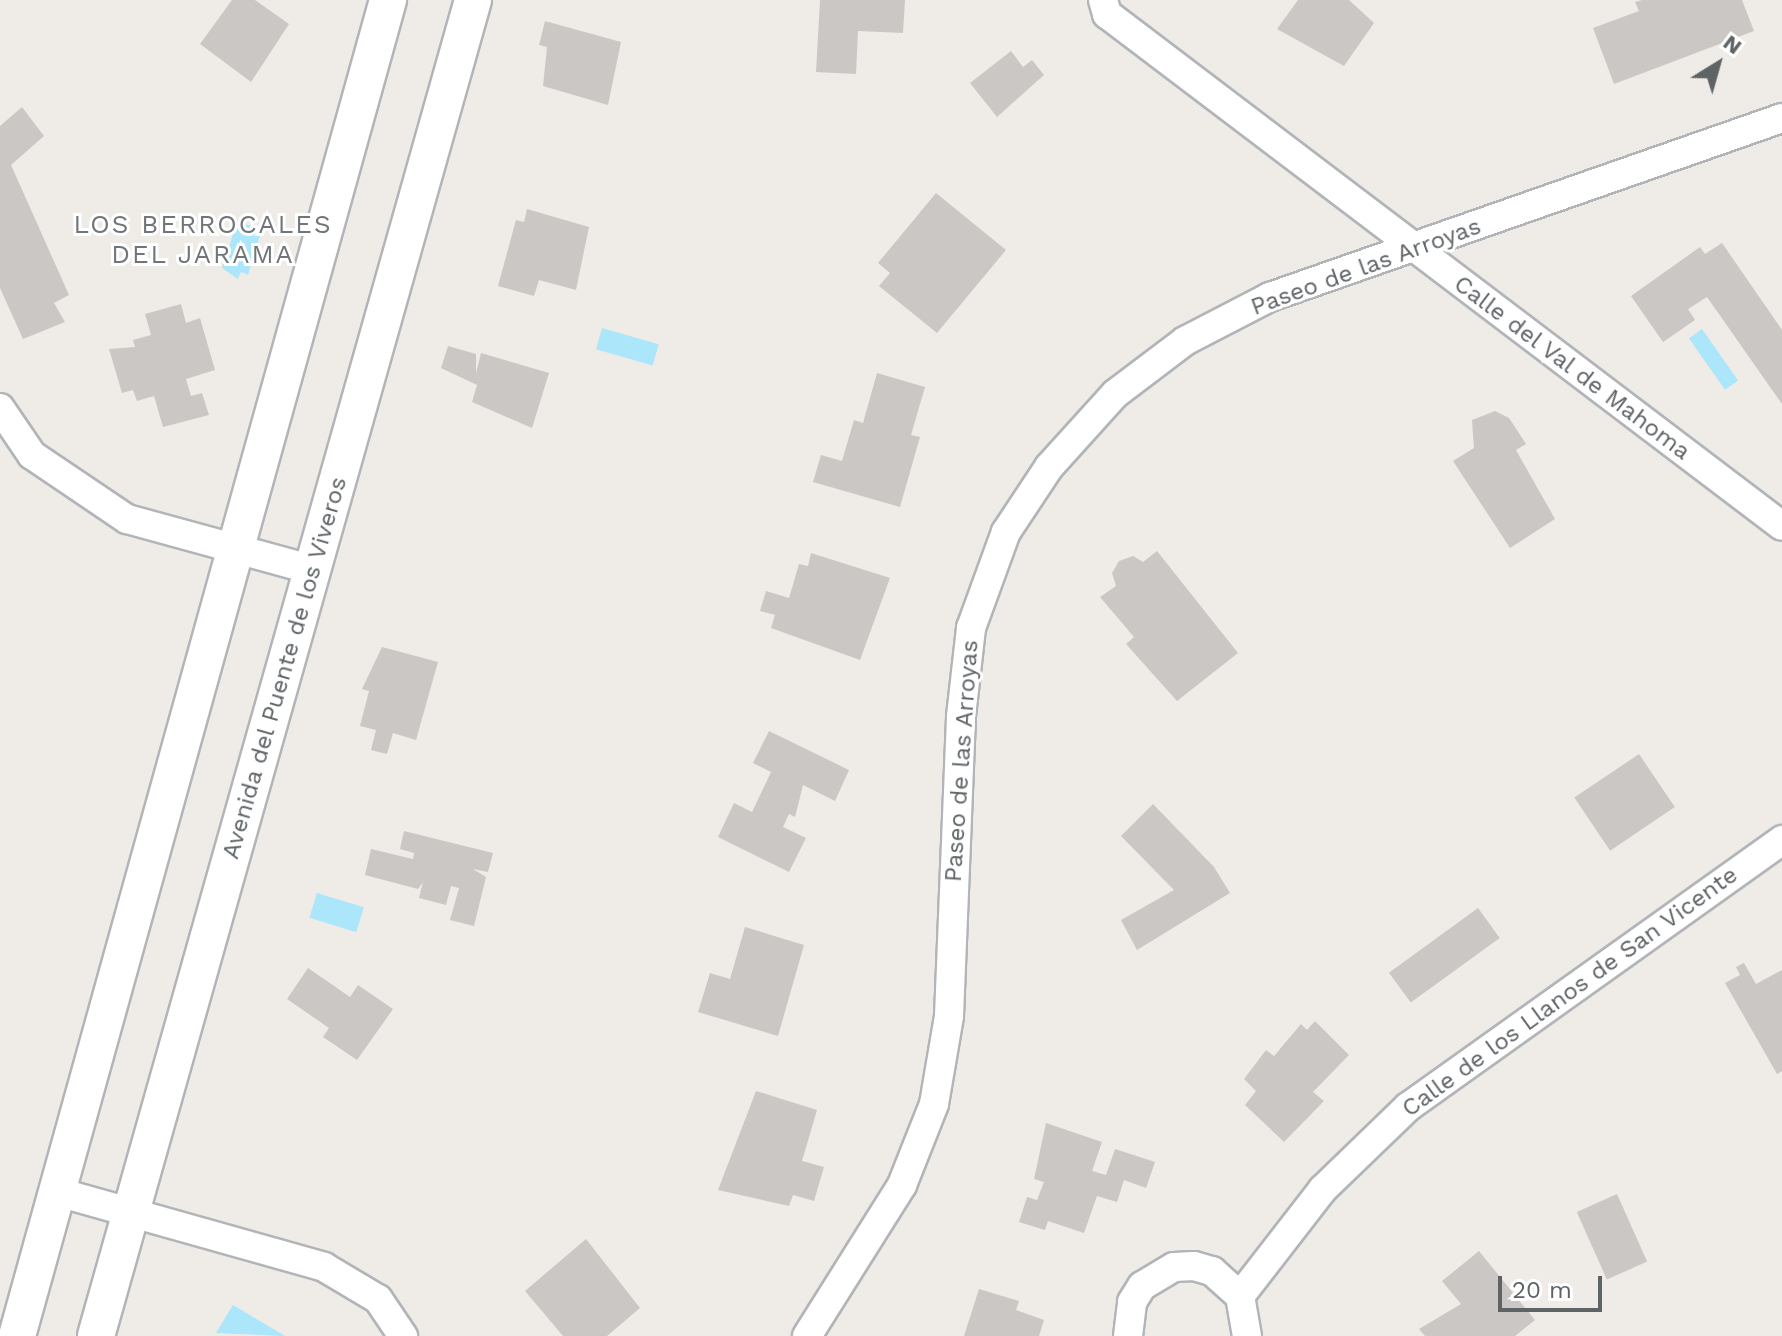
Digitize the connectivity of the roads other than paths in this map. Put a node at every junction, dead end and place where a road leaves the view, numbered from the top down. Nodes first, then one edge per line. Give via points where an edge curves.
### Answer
1 (388, 0) edge
2 (473, 0) edge
3 (1103, 0) edge
4 (1782, 118) edge
5 (1414, 249) junction
6 (0, 408) edge
7 (1782, 526) edge
8 (239, 550) junction
9 (313, 570) junction
10 (1782, 840) edge
11 (58, 1192) junction
12 (131, 1212) junction
13 (1240, 1296) junction
14 (17, 1336) edge
15 (96, 1336) edge
16 (403, 1336) edge
17 (807, 1336) edge
18 (1128, 1336) edge
19 (1247, 1336) edge

1 - 8 street
2 - 9 street, Avenida del Puente de los Viveros
3 - 5 street, Calle del Val de Mahoma via 1107,14
4 - 5 street, Paseo de las Arroyas
5 - 7 street, Calle del Val de Mahoma
5 - 17 street, Paseo de las Arroyas via 1270,297 1185,341 1115,394 1049,467 1006,532 971,628 961,716 949,1016 934,1104 902,1185
6 - 8 street via 32,455 127,519
8 - 9 street
8 - 11 street
9 - 12 street, Avenida del Puente de los Viveros
10 - 13 street, Calle de los Llanos de San Vicente via 1408,1107 1323,1189
11 - 12 street
11 - 14 street
12 - 15 street, Avenida del Puente de los Viveros
12 - 16 street via 324,1267 378,1299
13 - 18 street via 1212,1271 1174,1267 1142,1286 1132,1302
13 - 19 street

